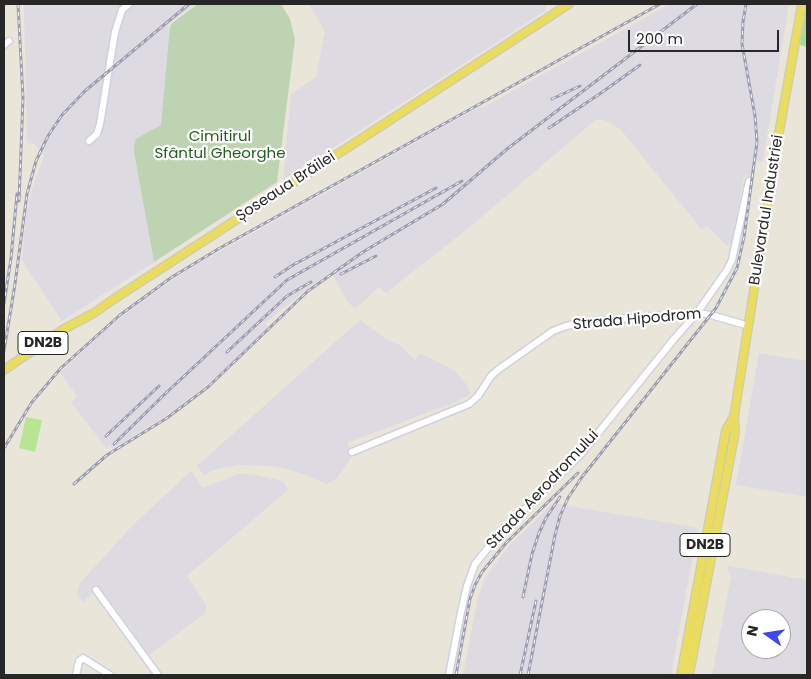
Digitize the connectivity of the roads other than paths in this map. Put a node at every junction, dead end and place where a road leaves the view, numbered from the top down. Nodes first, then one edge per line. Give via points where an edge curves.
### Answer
1 (129, 4) edge
2 (569, 4) edge
3 (802, 4) edge
4 (557, 7) edge
5 (89, 141) dead end
6 (749, 180) dead end
7 (697, 313) junction
8 (750, 326) junction
9 (4, 370) edge
10 (734, 416) junction
11 (352, 452) dead end
12 (96, 590) dead end
13 (76, 675) edge
14 (110, 675) edge
15 (158, 675) edge
16 (449, 675) edge
17 (681, 675) edge
18 (689, 675) edge

1 - 5 street via 122,10 115,32 100,124 97,134
2 - 4 main road, Șoseaua Brăilei
3 - 8 main road, Bulevardul Industriei / DN2B
4 - 9 main road, Șoseaua Brăilei / DN2B
6 - 7 street, Strada Aerodromului via 727,270
7 - 8 street, Strada Hipodrom
7 - 11 street, Strada Hipodrom via 579,323 559,329 499,369 469,404
7 - 16 street, Strada Aerodromului via 582,453 500,533 474,564
8 - 10 main road, Bulevardul Industriei / DN2B
10 - 17 main road, Bulevardul Industriei / DN2B via 726,430
10 - 18 main road, Bulevardul Industriei / DN2B via 735,432
12 - 15 street
13 - 14 street via 83,658

